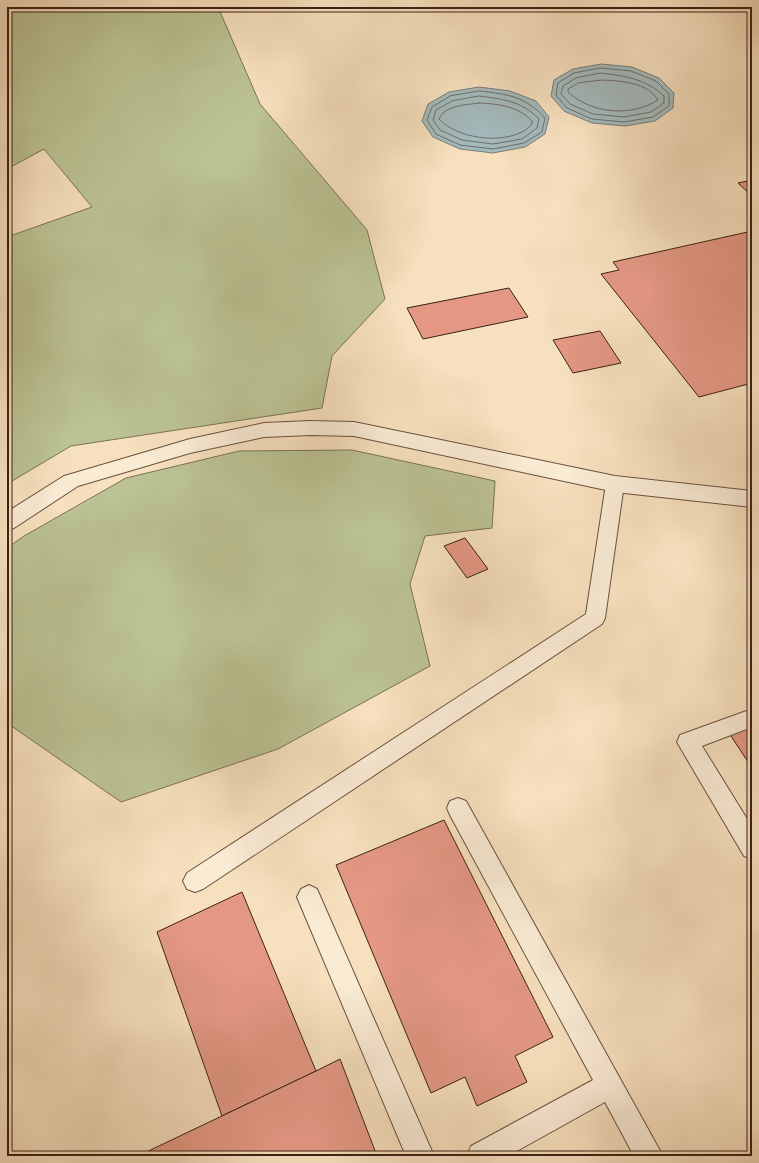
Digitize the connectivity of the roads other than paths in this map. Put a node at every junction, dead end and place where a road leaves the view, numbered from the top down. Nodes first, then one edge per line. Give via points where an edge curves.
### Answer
1 (615, 484) junction
2 (752, 499) edge
3 (7, 522) edge
4 (752, 718) edge
5 (458, 808) dead end
6 (752, 848) edge
7 (195, 881) dead end
8 (310, 897) dead end
9 (610, 1085) junction
10 (420, 1156) edge
11 (481, 1156) edge
12 (649, 1156) edge

1 - 2 street
1 - 3 street via 354,429 264,430 190,446 72,481
1 - 7 lane via 595,618
4 - 6 lane via 688,742
5 - 9 lane
8 - 10 lane
9 - 11 lane
9 - 12 lane

